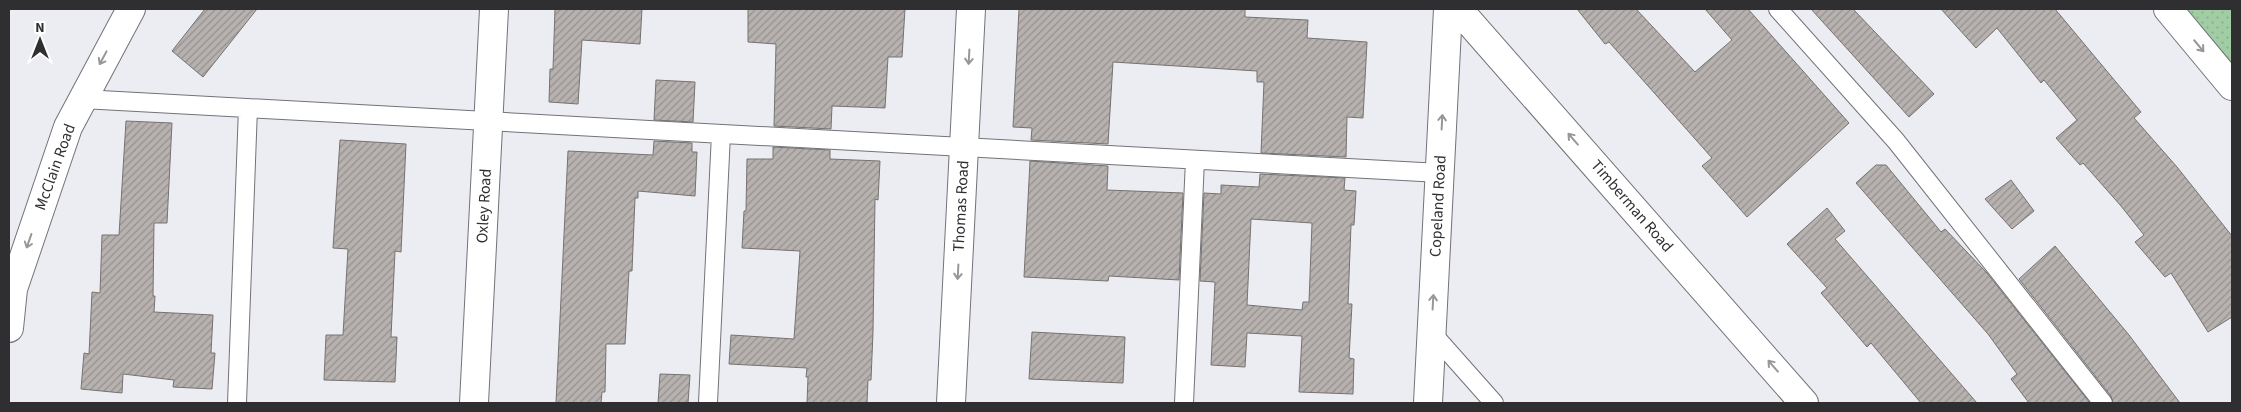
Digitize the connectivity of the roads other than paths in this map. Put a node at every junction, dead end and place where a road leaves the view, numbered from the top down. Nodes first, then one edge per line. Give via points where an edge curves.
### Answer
1 (494, 9) edge
2 (971, 9) edge
3 (1448, 9) edge
4 (1458, 9) edge
5 (1778, 9) edge
6 (2168, 9) edge
7 (124, 11) edge
8 (2232, 86) edge
9 (82, 99) junction
10 (248, 108) junction
11 (488, 121) junction
12 (721, 134) junction
13 (964, 147) junction
14 (1195, 160) junction
15 (1440, 173) junction
16 (9, 328) edge
17 (1431, 332) junction
18 (236, 403) edge
19 (474, 403) edge
20 (708, 403) edge
21 (951, 403) edge
22 (1184, 403) edge
23 (1428, 403) edge
24 (1494, 403) edge
25 (1804, 403) edge
26 (2103, 403) edge

1 - 11 street, Oxley Road
2 -> 13 street, Thomas Road
15 -> 3 street, Copeland Road
25 -> 4 street, Timberman Road
5 - 26 lane via 1896,141
6 -> 8 street
7 -> 9 street, McClain Road
9 - 10 lane
9 -> 16 street, McClain Road via 68,127 13,289
10 - 11 lane
10 - 18 lane
11 - 12 lane
11 - 19 street, Oxley Road
12 - 13 lane
12 - 20 lane
13 - 14 lane
13 -> 21 street, Thomas Road
14 - 15 lane
14 - 22 lane
17 -> 15 street, Copeland Road
17 - 23 street, Copeland Road
17 - 24 lane

